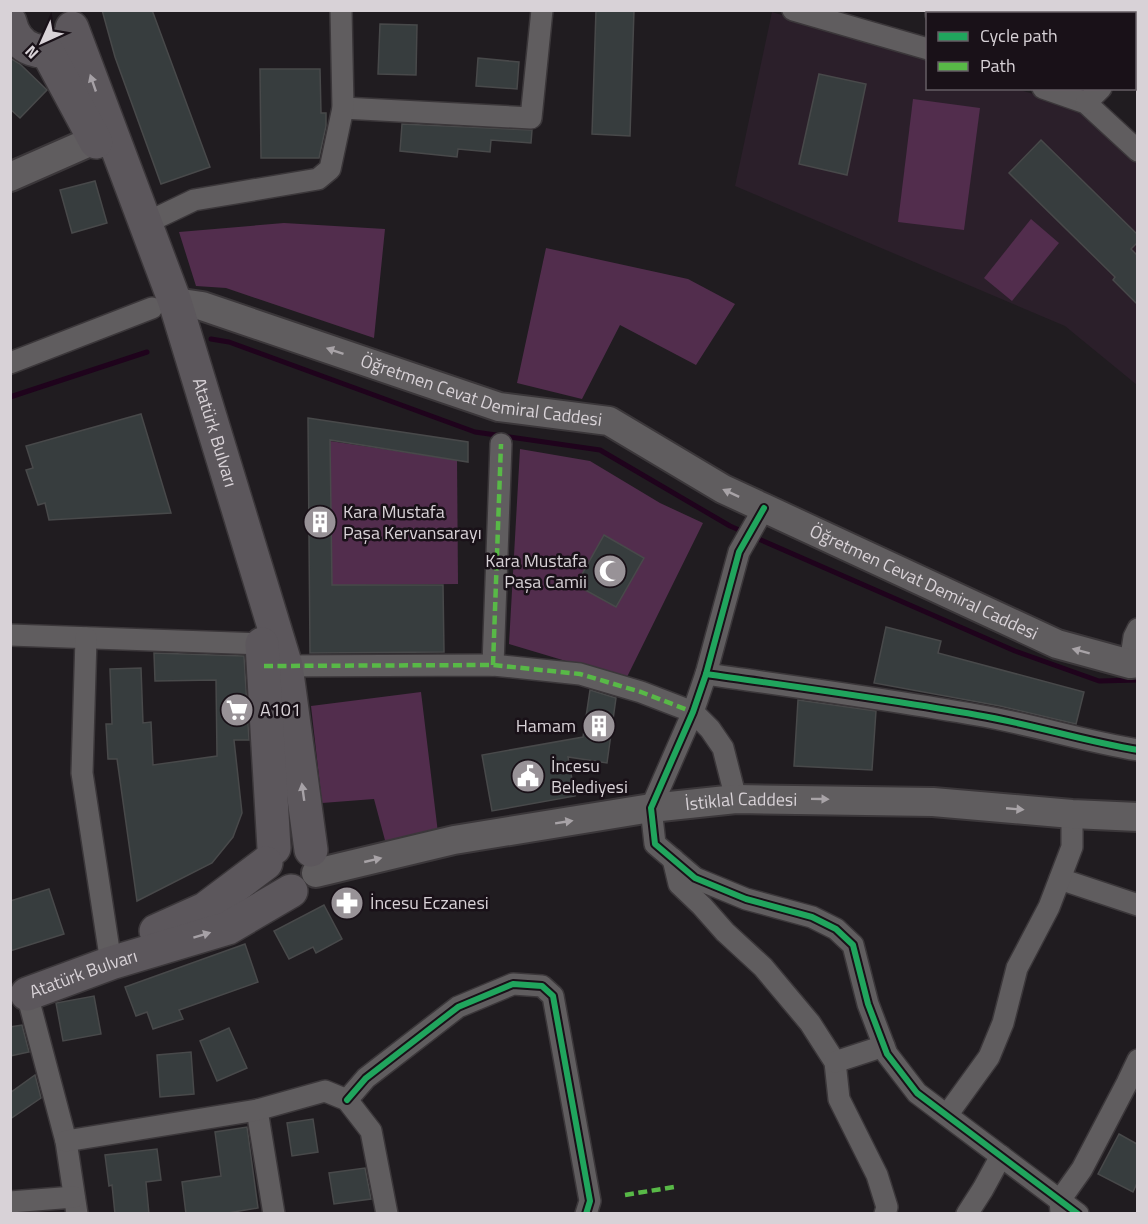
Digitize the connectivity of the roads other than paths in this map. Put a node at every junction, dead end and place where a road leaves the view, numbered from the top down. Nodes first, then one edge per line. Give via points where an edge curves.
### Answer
1 (341, 10) edge
2 (542, 10) edge
3 (793, 10) edge
4 (11, 12) edge
5 (71, 19) edge
6 (20, 37) edge
7 (926, 48) edge
8 (1049, 90) edge
9 (1099, 90) edge
10 (1086, 103) junction
11 (343, 108) junction
12 (103, 137) junction
13 (1137, 151) edge
14 (10, 177) edge
15 (146, 223) junction
16 (164, 305) junction
17 (10, 363) edge
18 (501, 444) dead end
19 (760, 516) junction
20 (1137, 629) edge
21 (10, 635) edge
22 (86, 638) junction
23 (271, 659) junction
24 (1134, 663) edge
25 (494, 665) junction
26 (706, 674) junction
27 (693, 712) junction
28 (1137, 750) edge
29 (736, 799) junction
30 (651, 808) junction
31 (1072, 814) junction
32 (1137, 817) edge
33 (270, 855) junction
34 (673, 859) junction
35 (306, 871) junction
36 (1060, 879) junction
37 (1137, 905) edge
38 (110, 957) junction
39 (19, 997) edge
40 (884, 1046) junction
41 (1137, 1060) edge
42 (835, 1062) junction
43 (347, 1100) junction
44 (257, 1110) junction
45 (946, 1115) junction
46 (66, 1141) junction
47 (1001, 1156) junction
48 (10, 1202) edge
49 (75, 1205) edge
50 (1060, 1207) edge
51 (274, 1214) edge
52 (387, 1214) edge
53 (586, 1214) edge
54 (885, 1214) edge
55 (967, 1214) edge
56 (1078, 1214) edge

1 - 11 street
2 - 11 street via 531,118
3 - 7 street
4 - 6 main road
5 - 6 main road via 63,43
12 -> 5 main road, Atatürk Bulvarı
6 - 12 main road, Atatürk Bulvarı
8 - 10 street
9 - 10 street
10 - 13 street
11 - 15 street via 330,169 318,179 194,200
12 - 14 main road
12 - 15 main road, Atatürk Bulvarı
12 - 16 main road, Atatürk Bulvarı via 134,248
15 - 16 main road, Atatürk Bulvarı
16 - 17 street
19 -> 16 main road, Öğretmen Cevat Demiral Caddesi via 723,489 609,421 499,407 202,306
16 - 23 main road, Atatürk Bulvarı via 167,345
18 - 25 street
24 -> 19 main road, Öğretmen Cevat Demiral Caddesi via 1057,644
19 - 26 street via 740,552
20 - 24 street
21 - 22 street
22 - 23 street
22 - 38 street via 82,773
23 - 25 street
23 - 33 main road, Atatürk Bulvarı
35 -> 23 main road, Atatürk Bulvarı
25 - 27 street via 580,674
26 - 27 street
26 - 28 street via 980,715
27 - 29 street via 723,748
27 - 30 street
29 - 30 main road, İstiklal Caddesi
29 -> 31 main road, İstiklal Caddesi via 933,802
30 - 34 street via 655,844
35 -> 30 main road, İstiklal Caddesi via 454,840
31 - 32 main road, İstiklal Caddesi
31 - 36 street via 1072,848
33 - 35 main road via 288,841 297,842
33 - 35 main road, Atatürk Bulvarı via 270,879 283,890
33 - 38 main road, Atatürk Bulvarı via 205,909
34 - 40 street via 695,878 746,899 812,917 836,929 853,945
34 - 42 street via 679,885 763,967 810,1023
38 -> 35 main road, Atatürk Bulvarı via 228,928
36 - 37 street
36 - 45 street via 1017,968 1003,1023 989,1057
38 - 39 main road, Atatürk Bulvarı
39 - 46 street
40 - 42 street
40 - 45 street via 917,1092
41 - 50 street
42 - 54 street via 839,1099 876,1175
43 - 44 street via 325,1091
43 - 52 street via 371,1131
43 - 53 street via 366,1078 458,1007 513,984 542,986 553,996 590,1202
44 - 46 street
44 - 51 street
45 - 47 street
46 - 49 street
47 - 50 street
47 - 55 street
48 - 49 street
50 - 56 street

